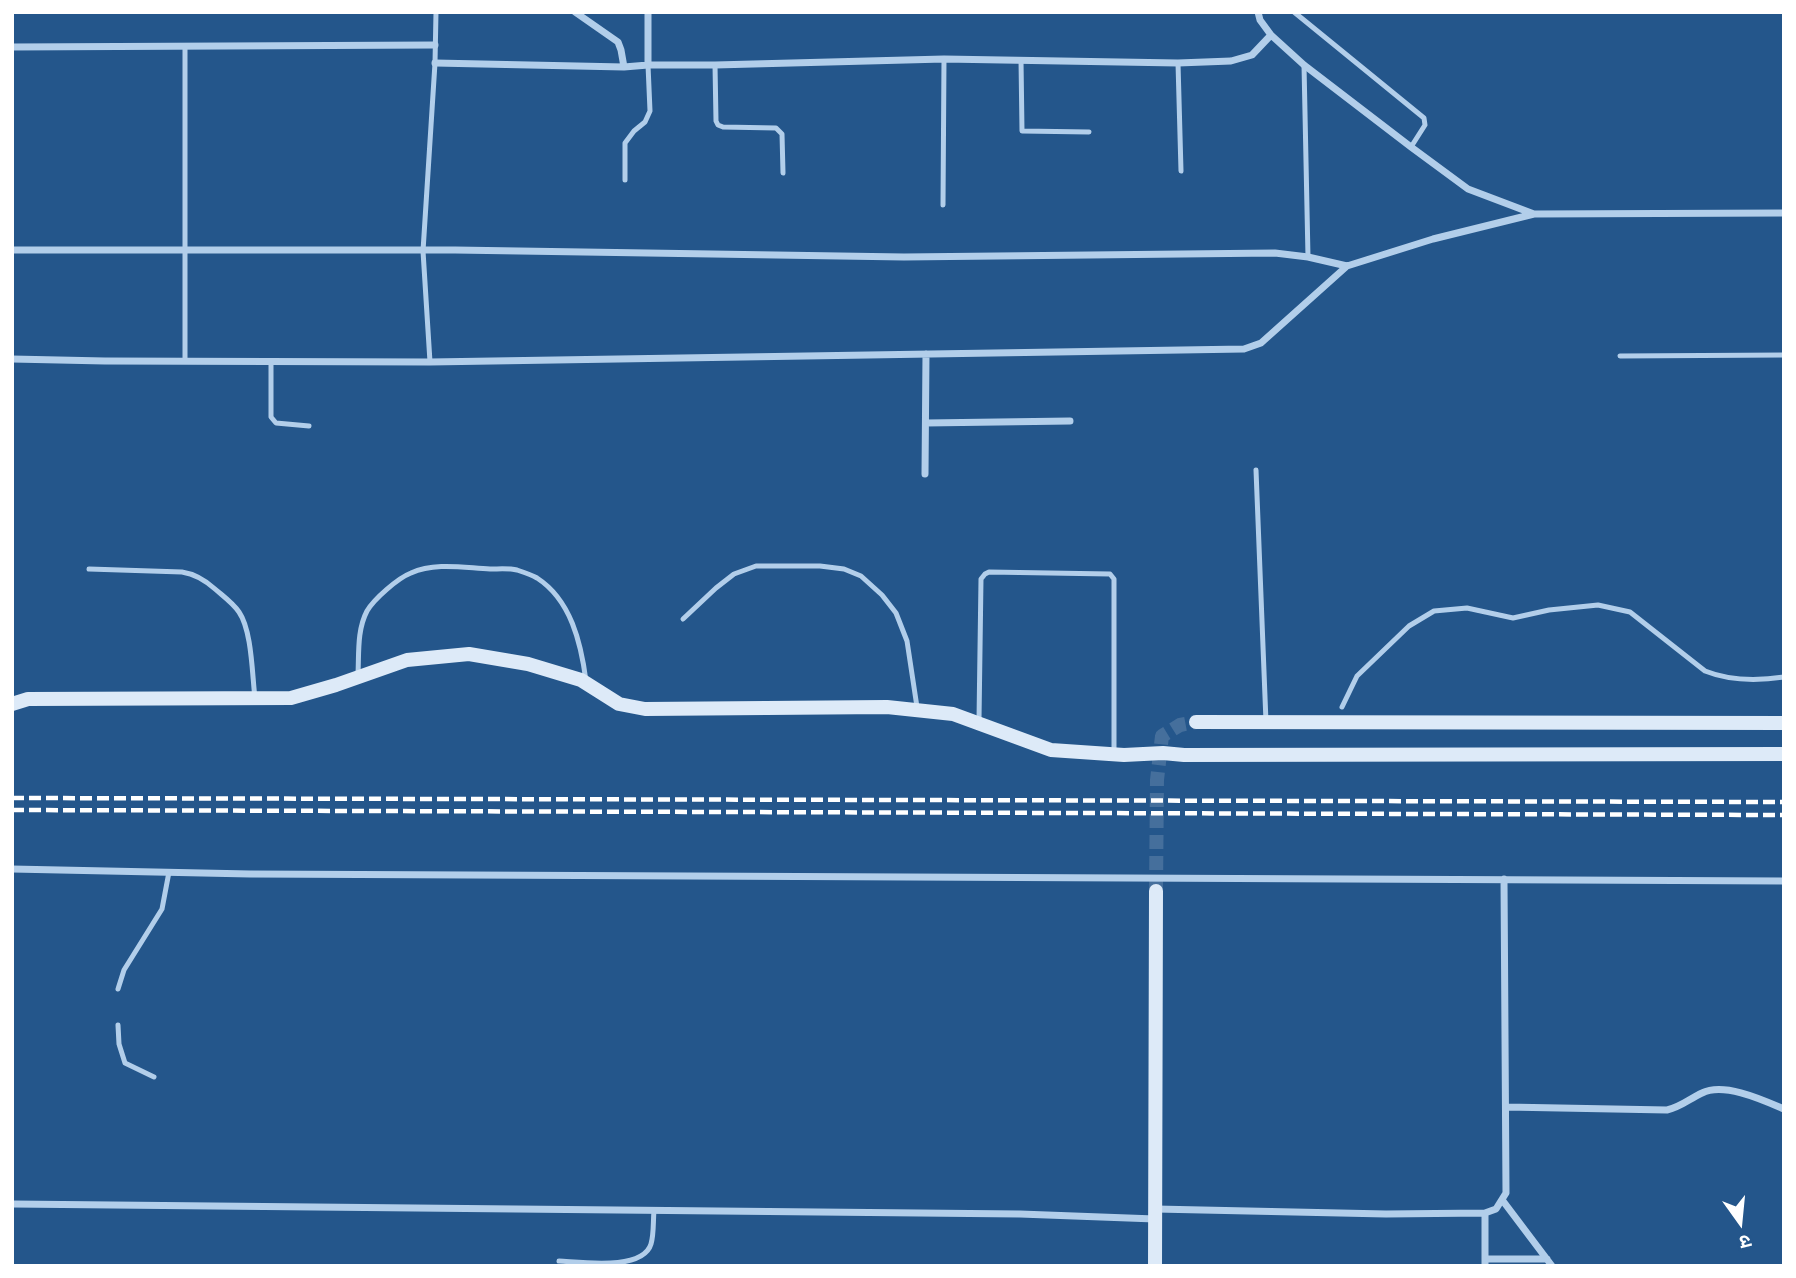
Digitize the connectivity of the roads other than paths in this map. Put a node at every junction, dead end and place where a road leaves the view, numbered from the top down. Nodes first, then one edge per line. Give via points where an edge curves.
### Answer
1 (436, 12) edge
2 (575, 12) edge
3 (648, 12) edge
4 (1258, 12) edge
5 (1294, 12) edge
6 (1271, 35) junction
7 (435, 45) junction
8 (12, 47) edge
9 (185, 47) junction
10 (944, 59) junction
11 (1021, 60) junction
12 (435, 62) junction
13 (1178, 63) junction
14 (648, 65) junction
15 (715, 65) junction
16 (1304, 65) junction
17 (624, 67) junction
18 (1089, 132) dead end
19 (1410, 147) junction
20 (1181, 171) dead end
21 (783, 173) dead end
22 (625, 180) dead end
23 (943, 205) dead end
24 (1784, 213) edge
25 (1534, 214) junction
26 (12, 250) edge
27 (186, 250) junction
28 (423, 251) junction
29 (1308, 257) junction
30 (1347, 265) junction
31 (926, 354) junction
32 (1784, 355) edge
33 (1620, 356) dead end
34 (12, 359) edge
35 (185, 361) junction
36 (271, 362) junction
37 (430, 362) junction
38 (1070, 421) dead end
39 (926, 423) junction
40 (309, 426) dead end
41 (1256, 470) dead end
42 (925, 474) dead end
43 (89, 569) dead end
44 (683, 619) dead end
45 (358, 677) junction
46 (1784, 677) edge
47 (586, 683) junction
48 (255, 698) junction
49 (12, 704) edge
50 (1342, 707) dead end
51 (918, 710) junction
52 (1196, 722) tunnel mouth
53 (1266, 722) junction
54 (979, 723) junction
55 (1784, 723) edge
56 (1114, 754) junction
57 (1784, 754) edge
58 (12, 869) edge
59 (169, 872) junction
60 (1504, 879) junction
61 (1784, 881) edge
62 (1156, 891) tunnel mouth
63 (118, 989) dead end
64 (118, 1025) dead end
65 (154, 1077) dead end
66 (1506, 1107) junction
67 (1784, 1109) edge
68 (1503, 1201) junction
69 (12, 1204) edge
70 (654, 1211) junction
71 (1485, 1213) junction
72 (1156, 1214) junction
73 (1546, 1259) junction
74 (559, 1261) dead end
75 (1485, 1262) edge
76 (1155, 1266) edge
77 (1552, 1266) edge

1 - 7 lane
2 - 17 street via 618,43
3 - 14 street
4 - 6 street
5 - 19 lane via 1424,118 1425,125
6 - 13 street via 1252,55 1241,59
6 - 16 street
7 - 9 street
7 - 12 lane
8 - 9 street
9 - 27 lane
10 - 11 street
10 - 15 street
10 - 23 lane
11 - 13 street
11 - 18 lane via 1022,131
12 - 17 street
12 - 28 lane
13 - 20 lane
14 - 15 street
14 - 17 street
14 - 22 lane via 650,111 625,143
15 - 21 lane via 718,125 780,130
16 - 19 street
16 - 29 lane
19 - 25 street via 1468,189
24 - 25 street
25 - 30 street
26 - 27 street
27 - 28 street
27 - 35 lane
28 - 29 street via 904,257 1275,253
28 - 37 lane
29 - 30 street
30 - 31 street via 1261,342 1244,349
31 - 37 street
31 - 39 street
32 - 33 lane
34 - 35 street
35 - 36 street
36 - 37 street
36 - 40 lane via 273,420
38 - 39 street
39 - 42 street
41 - 53 lane
43 - 48 lane via 182,572 209,584 240,613 247,632
44 - 51 lane via 734,574 756,566 844,569 861,576 896,613 907,642
45 - 47 street via 407,660 469,654 528,664
45 - 47 lane via 360,639 369,608 410,573 440,566 517,570 536,578 556,596 570,619
45 - 48 street via 291,698
46 - 50 lane via 1759,681 1719,677 1630,612 1598,605 1513,618 1467,608 1434,611 1409,626 1357,676
47 - 51 street via 619,704 645,709
48 - 49 street via 28,699
51 - 54 street
52 - 53 street
53 - 55 street
54 - 56 street via 1051,750
54 - 56 lane via 981,579 985,574 1110,574 1114,579
56 - 57 street
58 - 59 street
59 - 60 street
59 - 63 lane via 162,909 124,970
60 - 61 street
60 - 66 street
62 - 72 street
64 - 65 lane via 125,1063
66 - 67 street via 1667,1110 1721,1089
66 - 68 street
68 - 71 street
68 - 73 street
69 - 70 street
70 - 72 street
70 - 74 lane via 651,1245 638,1258 625,1262
71 - 72 street
71 - 75 street
72 - 76 street
73 - 75 street
73 - 77 street

